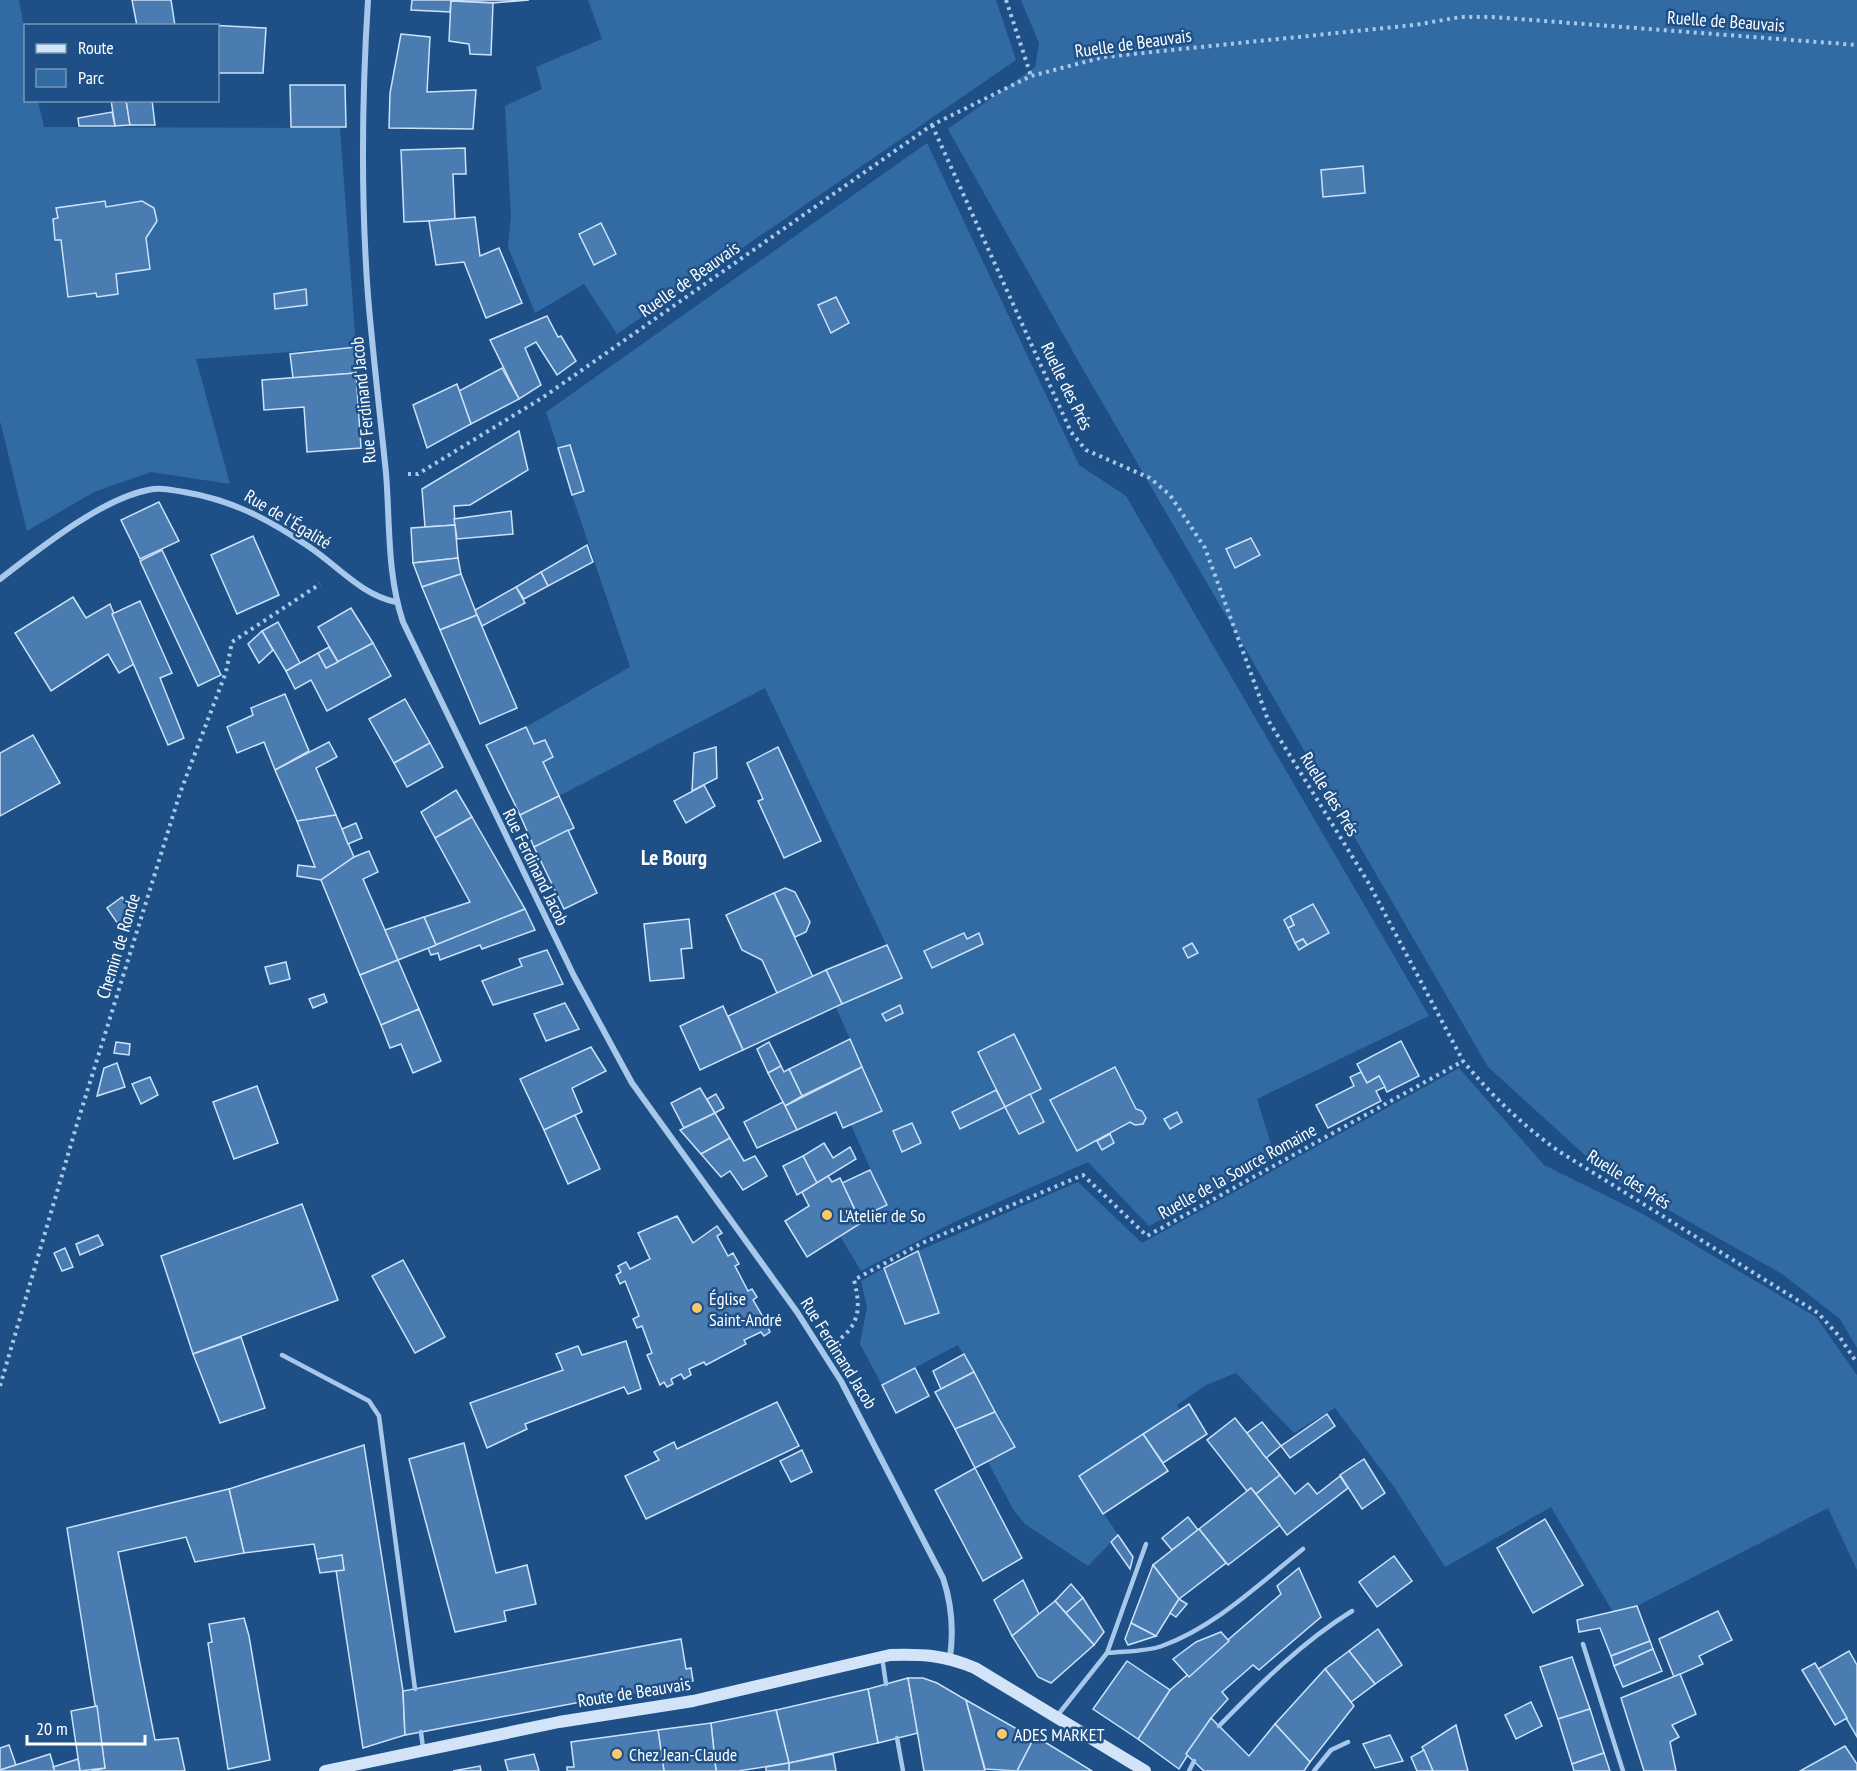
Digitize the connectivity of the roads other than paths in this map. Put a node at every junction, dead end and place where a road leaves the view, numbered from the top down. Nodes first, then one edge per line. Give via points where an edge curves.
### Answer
1 (369, 0) edge
2 (0, 579) edge
3 (396, 602) junction
4 (282, 1355) dead end
5 (1146, 1544) dead end
6 (1303, 1549) dead end
7 (1352, 1611) dead end
8 (1583, 1644) dead end
9 (1107, 1653) junction
10 (950, 1657) junction
11 (882, 1658) junction
12 (886, 1684) dead end
13 (415, 1689) dead end
14 (1057, 1716) junction
15 (1219, 1726) dead end
16 (421, 1732) dead end
17 (897, 1738) dead end
18 (1348, 1742) dead end
19 (423, 1750) junction
20 (1194, 1761) dead end
21 (325, 1771) edge
22 (903, 1771) edge
23 (1146, 1771) edge
24 (1189, 1771) edge
25 (1314, 1771) edge
26 (1623, 1771) edge

1 - 3 street, Rue Ferdinand Jacob via 368,283
2 - 3 street, Rue de l'Égalité via 43,546 108,506 150,489 210,496 236,504 309,546 370,593
3 - 10 street, Rue Ferdinand Jacob via 416,654 573,976 632,1083 797,1312 879,1450 943,1578 952,1619
4 - 13 lane via 369,1401 380,1416
5 - 9 lane
6 - 9 lane via 1185,1636 1160,1646
7 - 15 lane via 1291,1656
8 - 26 lane
9 - 14 lane
10 - 11 main road, Route de Beauvais via 919,1654
10 - 14 main road, Route de Beauvais
11 - 12 lane
11 - 19 main road, Route de Beauvais via 693,1701 559,1722
14 - 23 main road, Route de Beauvais
16 - 19 lane
17 - 22 lane
18 - 25 lane via 1331,1750
19 - 21 main road, Route de Beauvais
20 - 24 lane

